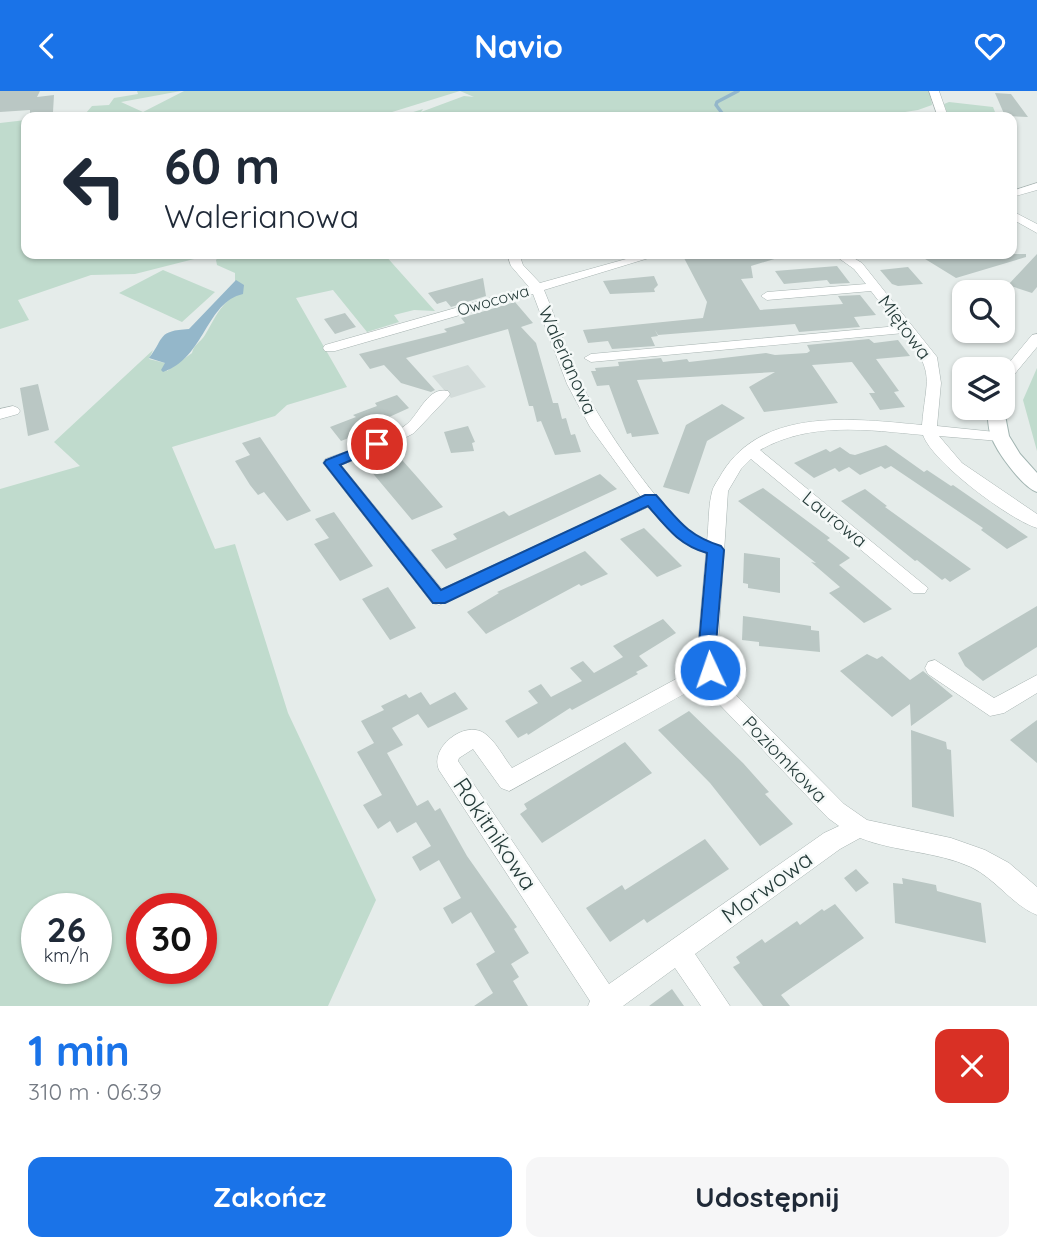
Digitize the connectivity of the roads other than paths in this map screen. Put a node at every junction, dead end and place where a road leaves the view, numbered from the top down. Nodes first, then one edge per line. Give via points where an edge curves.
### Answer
1 (934, 91) edge
2 (941, 112) edge
3 (1017, 217) edge
4 (1037, 229) edge
5 (515, 259) edge
6 (638, 259) edge
7 (847, 259) edge
8 (875, 287) junction
9 (537, 288) junction
10 (767, 296) dead end
11 (909, 328) junction
12 (1037, 338) edge
13 (330, 348) dead end
14 (591, 358) dead end
15 (1015, 365) edge
16 (443, 394) dead end
17 (998, 420) edge
18 (929, 431) junction
19 (1000, 436) junction
20 (750, 450) junction
21 (1037, 485) edge
22 (651, 499) junction
23 (1037, 522) edge
24 (716, 550) junction
25 (919, 588) dead end
26 (935, 668) dead end
27 (710, 670) junction
28 (1037, 683) edge
29 (859, 827) junction
30 (1037, 903) edge
31 (678, 951) junction
32 (604, 1004) edge
33 (717, 1006) edge

1 - 2 street
3 - 4 street
5 - 9 street, Walerianowa
6 - 9 street, Owocowa
7 - 8 street, Miętowa
8 - 10 street
8 - 11 street, Miętowa
9 - 13 street, Owocowa
9 - 22 street, Walerianowa via 585,404
11 - 14 street, Walerianowa
11 - 18 street, Miętowa via 933,364
12 - 15 street
16 - 22 street via 408,431 331,463 439,598
17 - 19 street
18 - 19 street
18 - 20 street, Poziomkowa via 829,424 776,434
18 - 23 street via 948,461
19 - 21 street
20 - 24 street, Poziomkowa via 729,472 720,491
20 - 25 street, Laurowa
22 - 24 street, Walerianowa via 681,534
24 - 27 street, Poziomkowa
26 - 28 street via 990,707
27 - 29 street, Poziomkowa via 725,697 836,811
27 - 32 street, Rokitnikowa via 509,781 478,740 466,740 449,753 447,763
29 - 30 street, Poziomkowa via 977,858
29 - 31 street, Morwowa via 832,841
31 - 32 street, Morwowa
31 - 33 street

